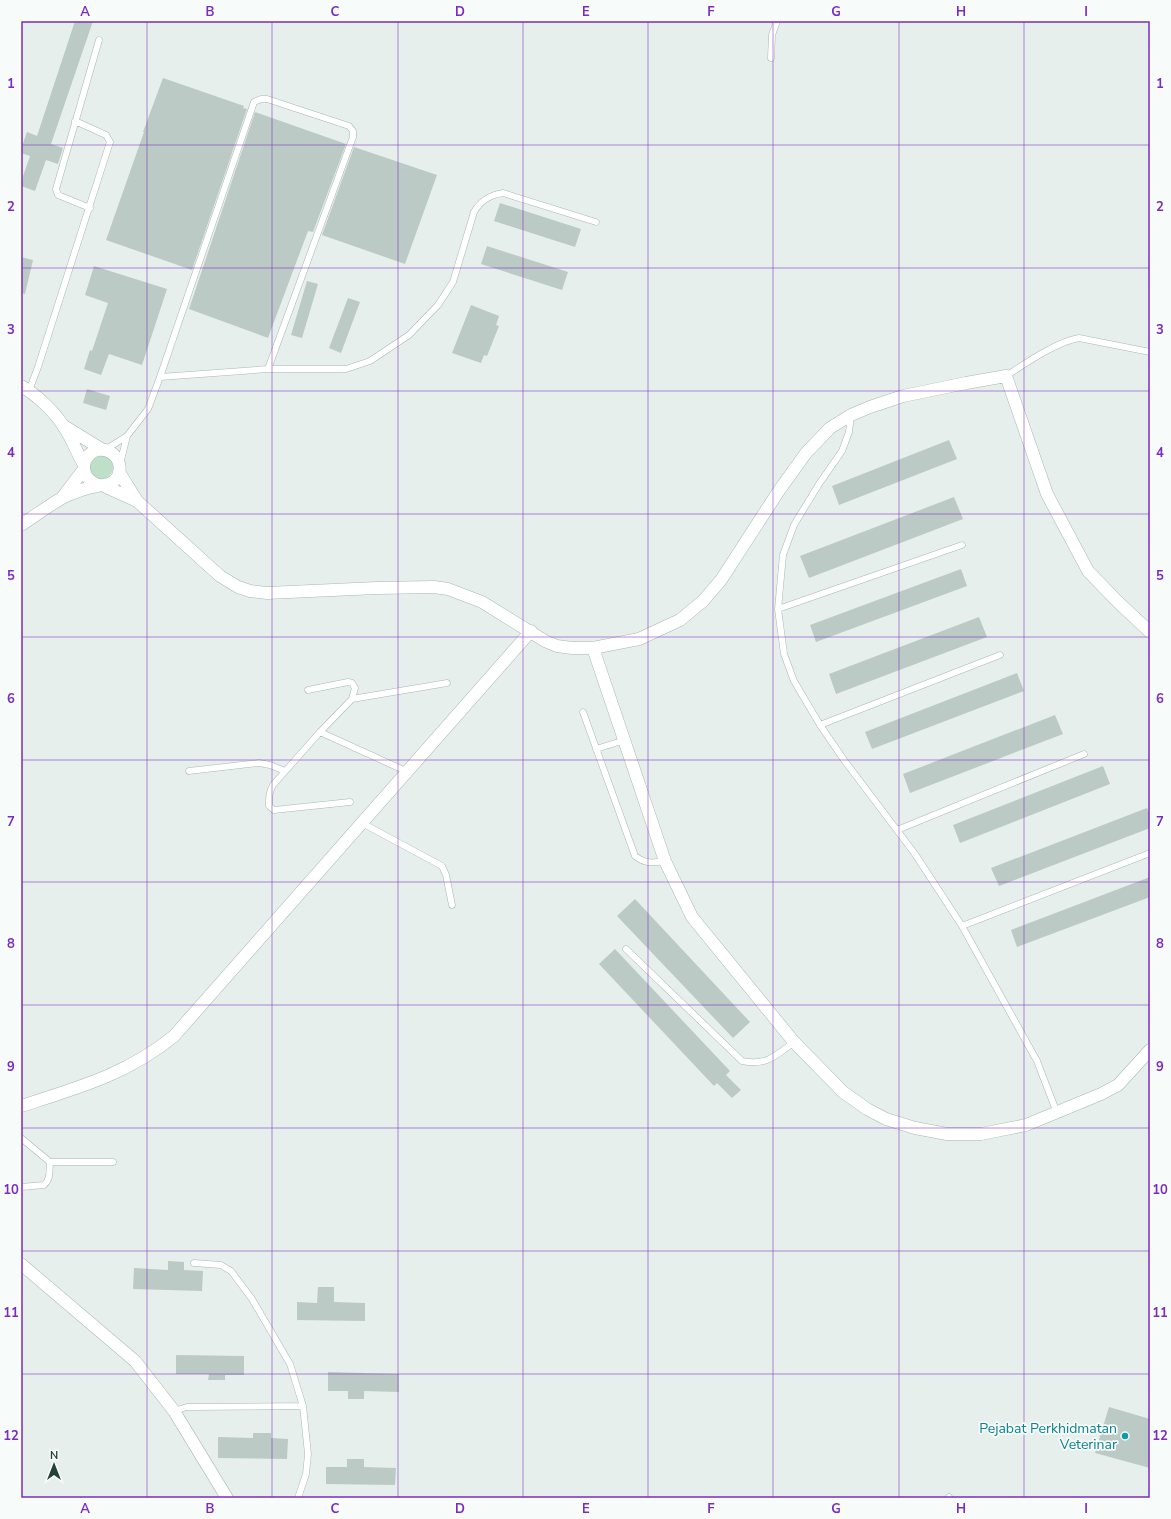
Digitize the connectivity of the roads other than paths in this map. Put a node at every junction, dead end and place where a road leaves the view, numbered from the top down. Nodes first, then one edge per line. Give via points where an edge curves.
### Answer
1 (777, 21) edge
2 (99, 40) dead end
3 (771, 58) dead end
4 (75, 121) junction
5 (90, 208) junction
6 (596, 222) dead end
7 (1150, 352) edge
8 (268, 369) junction
9 (1006, 376) junction
10 (160, 377) junction
11 (25, 389) edge
12 (851, 415) junction
13 (64, 426) junction
14 (127, 436) junction
15 (104, 450) junction
16 (84, 467) junction
17 (119, 470) junction
18 (101, 485) junction
19 (62, 498) junction
20 (137, 501) junction
21 (21, 525) edge
22 (962, 545) dead end
23 (778, 609) junction
24 (531, 632) junction
25 (1150, 632) edge
26 (593, 648) junction
27 (1000, 655) dead end
28 (447, 683) dead end
29 (308, 690) dead end
30 (352, 699) junction
31 (583, 712) dead end
32 (820, 725) junction
33 (320, 732) junction
34 (625, 740) junction
35 (596, 749) junction
36 (1084, 754) dead end
37 (189, 771) dead end
38 (285, 771) junction
39 (408, 772) junction
40 (350, 802) dead end
41 (362, 823) junction
42 (897, 830) junction
43 (1150, 853) edge
44 (665, 861) junction
45 (452, 904) dead end
46 (962, 926) junction
47 (626, 949) dead end
48 (794, 1042) junction
49 (1150, 1050) edge
50 (21, 1106) edge
51 (1057, 1113) junction
52 (21, 1138) edge
53 (50, 1162) junction
54 (113, 1162) dead end
55 (21, 1187) edge
56 (194, 1263) dead end
57 (21, 1264) edge
58 (303, 1406) junction
59 (174, 1411) junction
60 (226, 1498) edge
61 (298, 1498) edge

1 - 3 lane via 772,35
2 - 4 lane
4 - 5 lane via 106,135 110,142
4 - 5 lane via 56,192
5 - 11 lane via 38,367
6 - 8 lane via 503,193 489,196 478,204 474,212 453,282 438,305 409,335 370,361 346,369
7 - 9 lane via 1079,338 1068,340
8 - 10 lane
8 - 10 lane via 353,132 349,126 261,99 254,102
9 - 12 street via 903,396
9 - 25 street via 1047,494 1088,571
10 - 14 lane via 148,409
11 - 13 street via 48,408
12 - 23 lane via 849,432 842,451 794,525 783,554
12 - 26 street via 830,428 806,453 703,601 680,620 639,639
13 - 15 street
13 - 16 street
14 - 15 lane
14 - 17 lane
15 - 16 street via 90,454
15 - 17 street via 115,456
16 - 18 street via 88,479
16 - 19 street
17 - 18 street via 113,481
17 - 20 street
18 - 19 street
18 - 20 street
19 - 21 street
20 - 24 street via 220,576 250,591 413,587 448,589 482,602
22 - 23 lane
23 - 32 lane via 784,654 789,668
24 - 26 street via 557,646
24 - 39 street
26 - 34 street
27 - 32 lane
28 - 30 lane
29 - 30 lane via 348,682 355,688
30 - 33 lane
31 - 35 lane
32 - 42 lane
33 - 38 lane
33 - 39 lane
34 - 35 lane
34 - 44 street
35 - 44 lane via 635,856 649,863
36 - 42 lane
37 - 38 lane via 259,763
38 - 40 lane via 270,789 271,809
39 - 41 street
41 - 45 lane via 442,866
41 - 50 street via 174,1036 156,1051 87,1084
42 - 46 lane
43 - 46 lane
44 - 48 street via 692,917
46 - 51 lane via 1037,1061
47 - 48 lane via 742,1061 765,1061
48 - 51 street via 843,1092 866,1109 886,1119 915,1128 947,1134 981,1134 1026,1125
49 - 51 street via 1118,1085
52 - 53 lane
53 - 54 lane
53 - 55 lane via 49,1178 44,1185
56 - 58 lane via 221,1265 231,1271 252,1299 290,1364
57 - 59 street via 135,1361
58 - 59 lane via 192,1406
58 - 61 lane via 308,1454 306,1474
59 - 60 street

